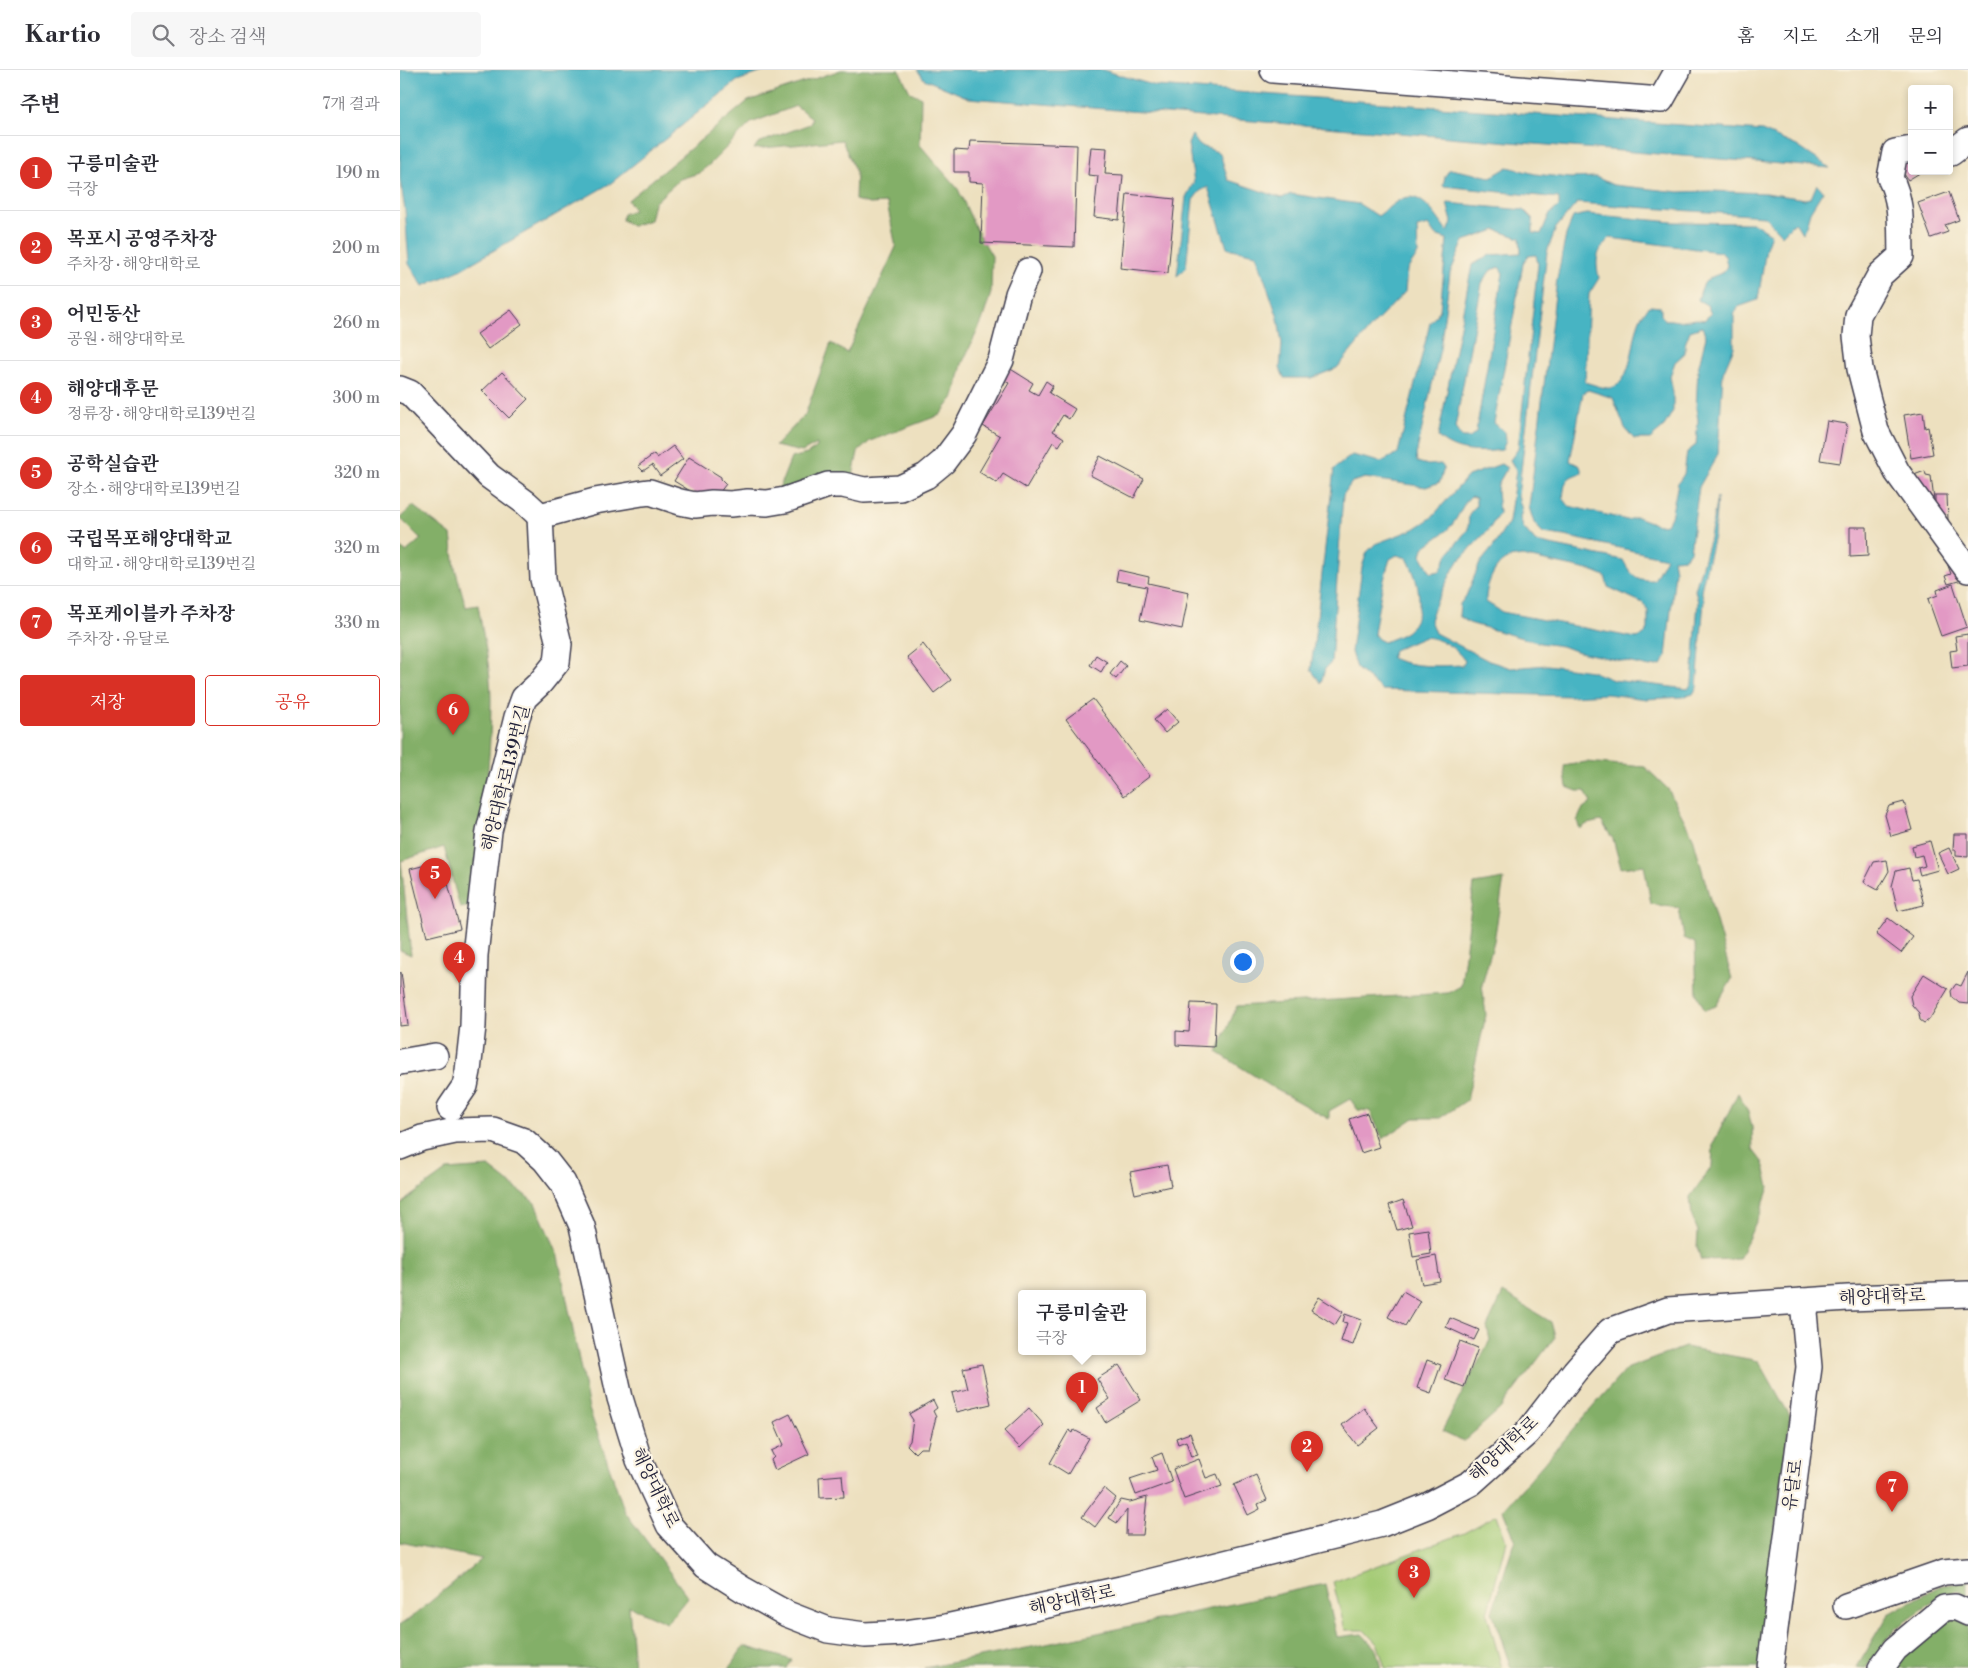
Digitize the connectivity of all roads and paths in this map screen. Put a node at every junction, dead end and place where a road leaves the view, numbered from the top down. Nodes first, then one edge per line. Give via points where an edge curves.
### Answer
1 (1273, 70) edge
2 (1678, 70) edge
3 (1968, 140) edge
4 (1908, 150) edge
5 (1953, 151) edge
6 (1028, 271) dead end
7 (400, 389) edge
8 (540, 516) junction
9 (1968, 570) edge
10 (436, 1056) dead end
11 (400, 1062) edge
12 (450, 1108) dead end
13 (400, 1147) edge
14 (1968, 1294) edge
15 (1804, 1301) junction
16 (1968, 1570) edge
17 (1846, 1606) dead end
18 (1968, 1612) edge
19 (1770, 1668) edge
20 (1881, 1668) edge

1 - 2 street via 1661,100
3 - 5 street
4 - 9 street via 1896,152 1890,178 1899,204 1901,256 1880,275 1858,315 1856,336 1860,369 1876,431 1888,457
6 - 8 street via 1018,294 1001,360 964,434 943,462 926,476 900,488 864,490 828,485 767,503 695,504 642,492
7 - 8 street via 410,393 489,476
8 - 12 street, 해양대학로139번길 via 543,579 559,644 557,662 524,698 489,831 475,955 468,1071 465,1086
10 - 11 street
13 - 15 street, 해양대학로 via 455,1131 493,1130 524,1141 545,1160 563,1183 582,1226 620,1398 639,1460 669,1525 706,1566 744,1590 787,1614 828,1630 865,1635 904,1633 966,1623 1121,1589 1382,1524 1471,1483 1527,1433 1610,1331 1668,1310
14 - 15 street, 해양대학로
15 - 19 street, 유달로 via 1809,1367
16 - 17 street via 1944,1572
18 - 20 street via 1955,1607 1944,1608 1895,1649

